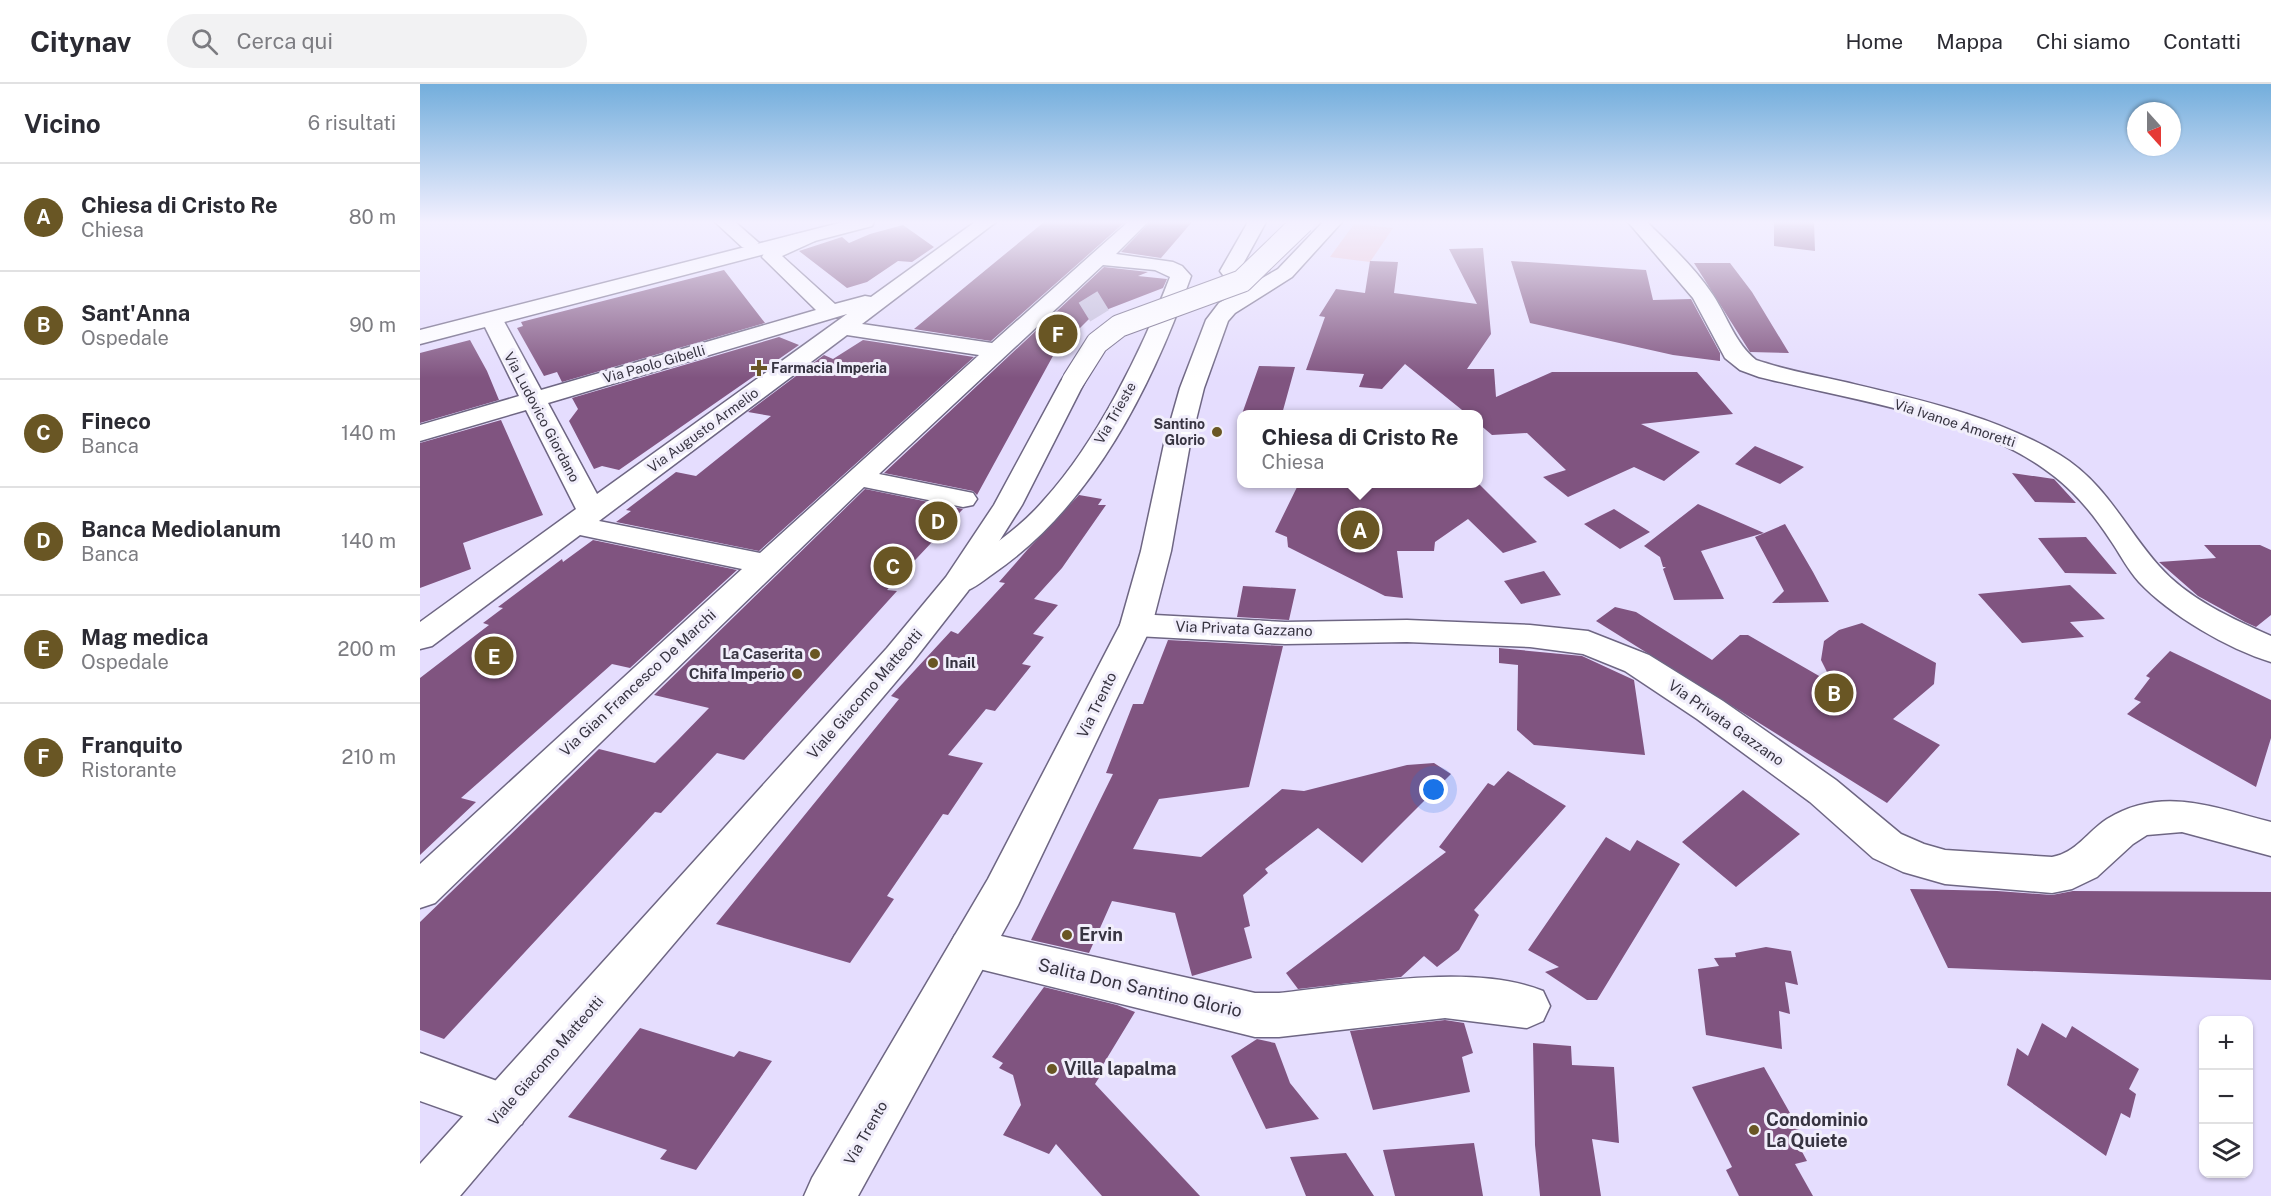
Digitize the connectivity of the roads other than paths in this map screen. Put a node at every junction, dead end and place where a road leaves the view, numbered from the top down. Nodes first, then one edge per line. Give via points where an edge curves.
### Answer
1 (625, 274) edge
2 (668, 274) edge
3 (789, 274) edge
4 (916, 274) edge
5 (1091, 274) edge
6 (1179, 274) edge
7 (1249, 274) edge
8 (1283, 274) edge
9 (1686, 274) edge
10 (548, 293) junction
11 (492, 319) junction
12 (837, 320) junction
13 (420, 326) edge
14 (1106, 326) dead end
15 (1157, 336) junction
16 (420, 337) edge
17 (996, 351) junction
18 (533, 400) junction
19 (420, 433) edge
20 (858, 478) junction
21 (963, 499) dead end
22 (581, 520) junction
23 (765, 564) junction
24 (957, 584) junction
25 (1136, 625) junction
26 (420, 638) edge
27 (2271, 650) edge
28 (2271, 839) edge
29 (420, 890) edge
30 (970, 950) junction
31 (1527, 1006) dead end
32 (420, 1077) edge
33 (505, 1107) junction
34 (426, 1196) edge
35 (830, 1196) edge

1 - 10 street
2 - 11 street
3 - 12 street
4 - 12 street, Via Augusto Armelio via 887,295
5 - 17 street, Via Gian Francesco De Marchi via 1082,288
6 - 15 street, Via Trieste
7 - 24 street, Viale Giacomo Matteotti, bridge via 1242,281 1119,326 1097,344 1011,498
8 - 25 street, Via Trento via 1226,302 1216,320 1192,388
9 - 27 street, Via Ivanoe Amoretti via 1740,360 1767,372 1959,421 2031,450 2062,469 2093,496 2160,585 2196,610
10 - 11 street via 497,310
10 - 13 street
11 - 16 street
11 - 18 street, Via Ludovico Giordano
12 - 17 street
12 - 18 street, Via Paolo Gibelli
12 - 22 street, Via Augusto Armelio
14 - 15 street
15 - 24 street, Via Trieste via 1098,445 1054,507 997,557
17 - 20 street, Via Gian Francesco De Marchi
18 - 19 street, Via Paolo Gibelli
18 - 22 street, Via Ludovico Giordano via 591,510
20 - 21 street
20 - 23 street, Via Gian Francesco De Marchi
22 - 23 street
22 - 26 street, Via Augusto Armelio
23 - 29 street, Via Gian Francesco De Marchi
24 - 33 street, Viale Giacomo Matteotti via 899,656
25 - 28 street, Via Privata Gazzano via 1285,633 1520,636 1588,643 1637,663 1710,710 1823,791 1887,846 1945,867 2052,875 2072,871 2129,826 2140,820 2168,816 2182,816
25 - 30 street, Via Trento via 1017,865
30 - 31 street, Salita Don Santino Glorio via 1255,1015 1445,997
30 - 35 street, Via Trento
32 - 33 street
33 - 34 street, Viale Giacomo Matteotti

